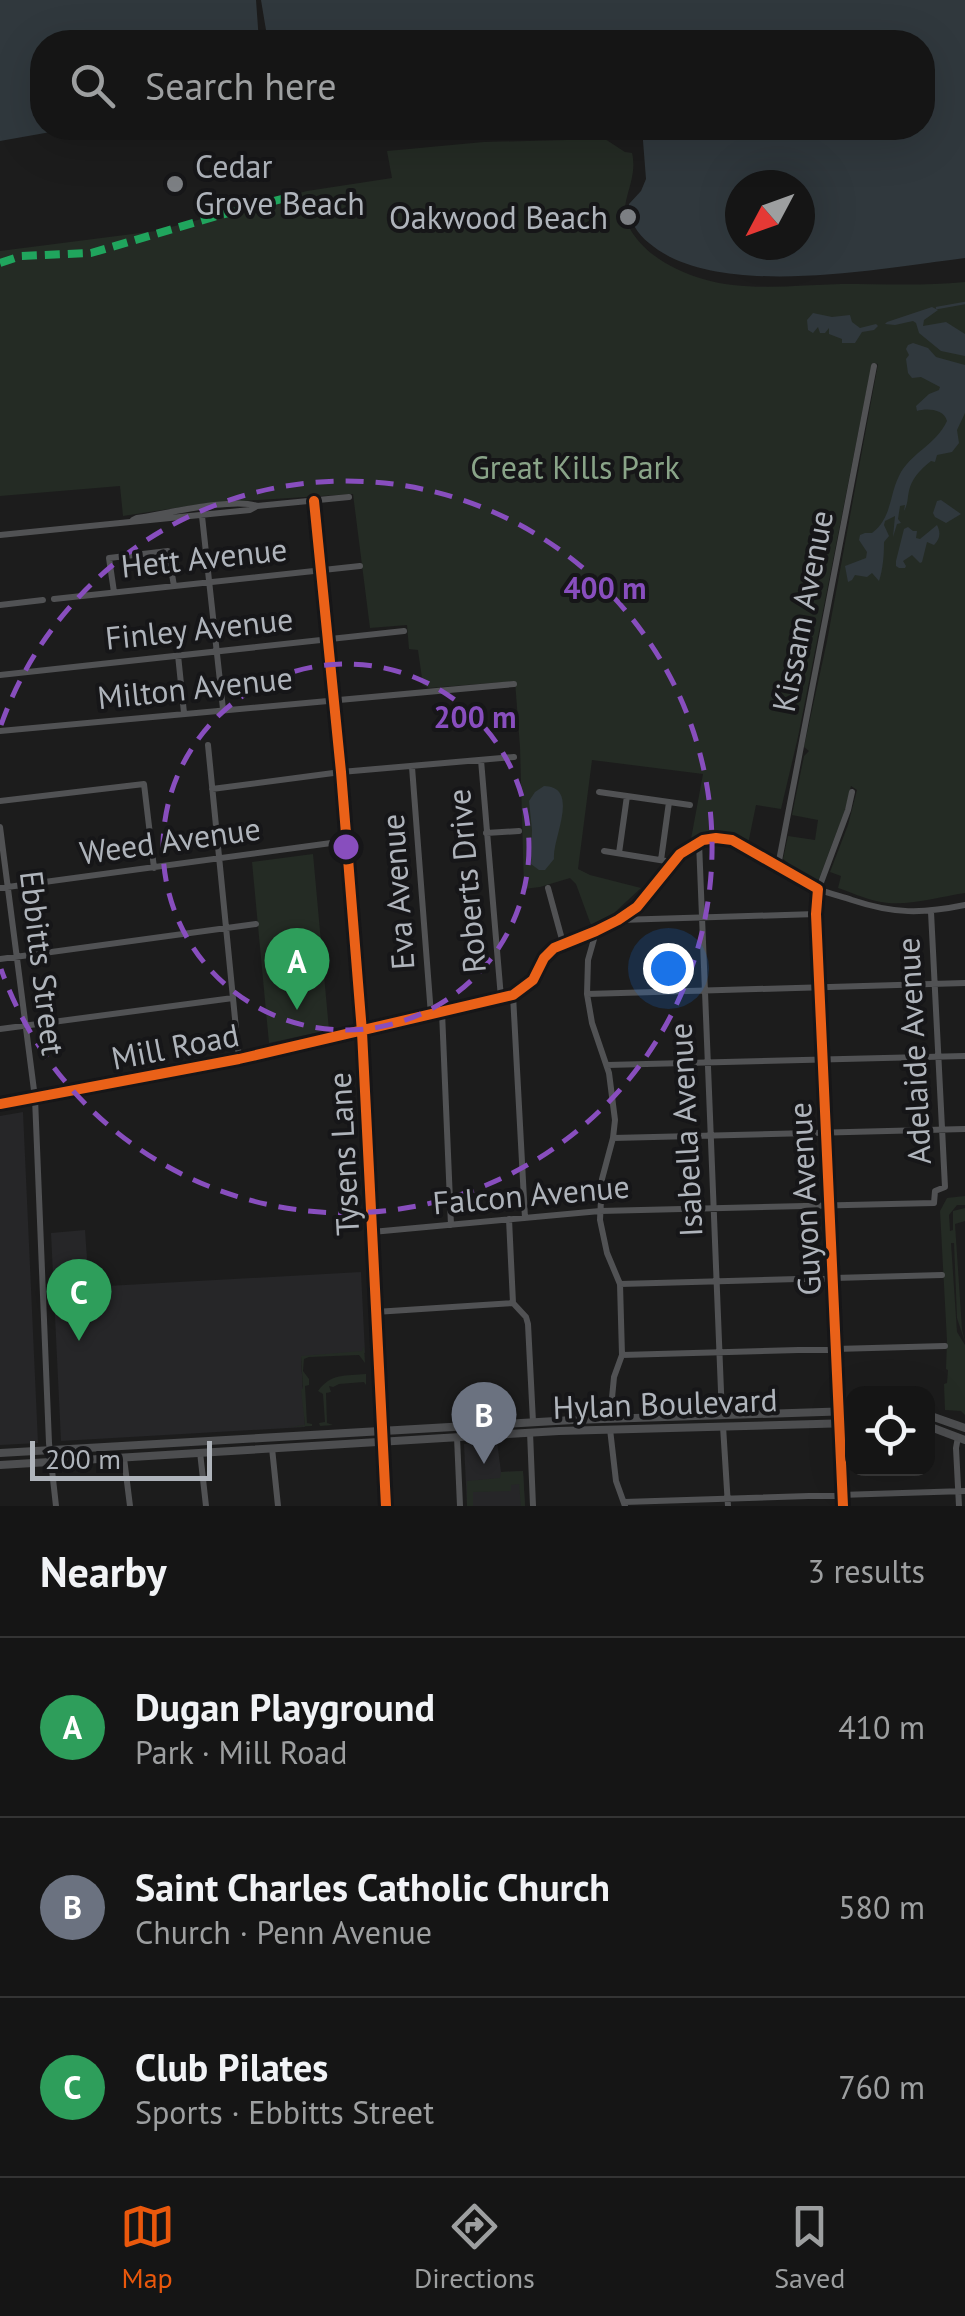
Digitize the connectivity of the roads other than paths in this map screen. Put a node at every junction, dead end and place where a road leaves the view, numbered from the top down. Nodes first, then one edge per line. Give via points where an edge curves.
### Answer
1 (874, 366) dead end
2 (349, 497) dead end
3 (314, 501) junction
4 (257, 506) junction
5 (202, 516) junction
6 (132, 521) junction
7 (0, 535) edge
8 (360, 566) dead end
9 (321, 570) junction
10 (210, 582) junction
11 (174, 586) junction
12 (114, 592) junction
13 (54, 599) dead end
14 (43, 600) dead end
15 (0, 604) edge
16 (404, 631) dead end
17 (329, 639) junction
18 (216, 651) junction
19 (178, 655) junction
20 (0, 674) edge
21 (514, 684) dead end
22 (334, 699) junction
23 (223, 709) junction
24 (184, 713) junction
25 (0, 731) edge
26 (208, 745) dead end
27 (514, 757) dead end
28 (480, 760) junction
29 (412, 766) junction
30 (341, 772) junction
31 (212, 789) junction
32 (600, 792) dead end
33 (852, 792) dead end
34 (627, 796) junction
35 (0, 801) edge
36 (669, 802) junction
37 (690, 804) dead end
38 (0, 827) edge
39 (519, 831) dead end
40 (486, 833) junction
41 (346, 841) junction
42 (698, 842) junction
43 (604, 851) dead end
44 (619, 854) junction
45 (218, 859) junction
46 (661, 860) junction
47 (672, 862) junction
48 (778, 866) junction
49 (154, 868) junction
50 (4, 888) edge
51 (548, 888) dead end
52 (818, 889) junction
53 (965, 905) edge
54 (930, 912) junction
55 (816, 914) junction
56 (701, 918) junction
57 (618, 920) junction
58 (256, 924) dead end
59 (226, 928) junction
60 (596, 932) junction
61 (564, 943) junction
62 (18, 957) junction
63 (0, 959) edge
64 (965, 983) edge
65 (935, 984) junction
66 (820, 988) junction
67 (704, 992) junction
68 (513, 994) junction
69 (587, 994) junction
70 (234, 998) junction
71 (501, 998) junction
72 (442, 1012) junction
73 (432, 1015) junction
74 (26, 1026) junction
75 (0, 1029) edge
76 (362, 1032) junction
77 (965, 1056) edge
78 (938, 1057) junction
79 (239, 1060) junction
80 (823, 1060) junction
81 (707, 1063) junction
82 (607, 1066) junction
83 (35, 1098) junction
84 (0, 1104) edge
85 (965, 1129) edge
86 (941, 1130) junction
87 (826, 1132) junction
88 (711, 1134) junction
89 (613, 1138) junction
90 (934, 1202) joint
91 (829, 1206) junction
92 (713, 1208) junction
93 (600, 1211) junction
94 (524, 1218) junction
95 (509, 1219) junction
96 (452, 1225) junction
97 (372, 1232) junction
98 (942, 1275) dead end
99 (832, 1277) junction
100 (717, 1281) junction
101 (620, 1284) junction
102 (513, 1303) junction
103 (375, 1312) junction
104 (945, 1346) dead end
105 (836, 1350) junction
106 (720, 1353) junction
107 (622, 1355) junction
108 (838, 1411) junction
109 (845, 1411) edge
110 (935, 1417) edge
111 (723, 1421) junction
112 (532, 1422) junction
113 (610, 1424) junction
114 (839, 1424) junction
115 (845, 1424) edge
116 (935, 1428) edge
117 (965, 1428) edge
118 (381, 1430) junction
119 (530, 1432) junction
120 (457, 1437) junction
121 (962, 1438) edge
122 (382, 1442) junction
123 (272, 1448) junction
124 (50, 1450) junction
125 (200, 1452) junction
126 (0, 1453) edge
127 (124, 1458) junction
128 (52, 1463) junction
129 (0, 1466) edge
130 (962, 1492) edge
131 (843, 1494) junction
132 (727, 1501) edge
133 (625, 1504) edge
134 (56, 1506) edge
135 (130, 1506) edge
136 (206, 1506) edge
137 (278, 1506) edge
138 (386, 1506) edge
139 (460, 1506) edge
140 (533, 1506) edge
141 (844, 1506) edge
142 (959, 1506) edge

1 - 48 street, Kissam Avenue
2 - 3 street
3 - 4 street
3 - 9 street, Tysens Lane
4 - 5 street
4 - 6 street
5 - 6 street
5 - 10 street
6 - 7 street
8 - 9 street, Hett Avenue
9 - 10 street, Hett Avenue
9 - 17 street, Tysens Lane
10 - 11 street, Hett Avenue
10 - 18 street
11 - 12 street, Hett Avenue
11 - 12 street via 168,551 109,558
12 - 13 street, Hett Avenue
14 - 15 street
16 - 17 street, Finley Avenue
17 - 18 street, Finley Avenue
17 - 22 street, Tysens Lane
18 - 19 street, Finley Avenue
18 - 23 street
19 - 20 street, Finley Avenue
19 - 24 street
21 - 22 street, Milton Avenue
22 - 23 street, Milton Avenue
22 - 30 street, Tysens Lane
23 - 24 street, Milton Avenue
24 - 25 street, Milton Avenue
26 - 31 street
27 - 28 street
28 - 29 street
28 - 40 street, Roberts Drive
29 - 30 street
29 - 73 street, Eva Avenue
30 - 31 street
30 - 41 street, Tysens Lane
31 - 45 street
32 - 34 street
33 - 52 street, Guyon Avenue
34 - 36 street
34 - 44 street
35 - 49 street via 144,784
36 - 37 street
36 - 46 street
38 - 50 street, Ebbitts Street
39 - 40 street
40 - 71 street, Roberts Drive
41 - 45 street, Weed Avenue
41 - 76 street, Tysens Lane
42 - 47 street
42 - 48 street via 732,840
42 - 56 street, Isabella Avenue
43 - 44 street
44 - 46 street
45 - 49 street, Weed Avenue
45 - 59 street
46 - 47 street
47 - 57 street
48 - 52 street
49 - 50 street, Weed Avenue
50 - 62 street, Ebbitts Street
51 - 61 street
52 - 54 street via 879,909
52 - 55 street, Guyon Avenue
53 - 54 street
54 - 65 street, Adelaide Avenue
55 - 56 street
55 - 66 street, Guyon Avenue
56 - 57 street
56 - 67 street, Isabella Avenue
57 - 60 street
58 - 59 street
59 - 62 street
59 - 70 street
60 - 61 street
60 - 69 street
61 - 68 street
62 - 63 street
62 - 74 street, Ebbitts Street
64 - 65 street
65 - 66 street
65 - 78 street, Adelaide Avenue
66 - 67 street
66 - 80 street, Guyon Avenue
67 - 69 street
67 - 81 street, Isabella Avenue
68 - 71 street, Mill Road
68 - 94 street
69 - 82 street
70 - 74 street
70 - 79 street
71 - 72 street, Mill Road
72 - 73 street, Mill Road
72 - 96 street
73 - 76 street, Mill Road
74 - 75 street
74 - 83 street, Ebbitts Street
76 - 79 street, Mill Road
76 - 97 street, Tysens Lane
77 - 78 street
78 - 80 street
78 - 86 street, Adelaide Avenue
79 - 83 street, Mill Road
80 - 81 street
80 - 87 street, Guyon Avenue
81 - 82 street
81 - 88 street, Isabella Avenue
82 - 89 street
83 - 84 street, Mill Road
83 - 124 street, Ebbitts Street
85 - 86 street
86 - 87 street
86 - 90 street, Adelaide Avenue via 944,1187
87 - 88 street
87 - 91 street, Guyon Avenue
88 - 89 street
88 - 92 street, Isabella Avenue
89 - 93 street
90 - 91 street, Falcon Avenue
91 - 92 street, Falcon Avenue
91 - 99 street, Guyon Avenue
92 - 93 street, Falcon Avenue
92 - 100 street, Isabella Avenue
93 - 94 street, Falcon Avenue
93 - 101 street
94 - 95 street, Falcon Avenue
95 - 96 street, Falcon Avenue
95 - 102 street
96 - 97 street, Falcon Avenue
97 - 103 street, Tysens Lane
98 - 99 street
99 - 100 street
99 - 105 street, Guyon Avenue
100 - 101 street
100 - 106 street, Isabella Avenue
101 - 107 street
102 - 103 street
102 - 112 street via 528,1324
103 - 118 street, Tysens Lane
104 - 105 street
105 - 106 street
105 - 108 street, Guyon Avenue
106 - 107 street
106 - 111 street, Isabella Avenue
107 - 113 street
108 - 109 main road, Hylan Boulevard
108 - 111 main road, Hylan Boulevard
108 - 114 street, Guyon Avenue
110 - 117 main road
111 - 113 main road, Hylan Boulevard
111 - 114 main road, Hylan Boulevard
111 - 132 street, Isabella Avenue
112 - 113 main road, Hylan Boulevard
112 - 118 main road, Hylan Boulevard
113 - 119 main road, Hylan Boulevard
113 - 133 street
114 - 115 main road, Hylan Boulevard
114 - 131 street, Guyon Avenue
116 - 121 main road
118 - 122 street, Tysens Lane
118 - 124 main road, Hylan Boulevard
119 - 120 main road, Hylan Boulevard
119 - 140 street
120 - 122 main road, Hylan Boulevard
120 - 139 street
121 - 130 street via 956,1448
122 - 123 main road, Hylan Boulevard
122 - 138 street, Tysens Lane
123 - 125 main road, Hylan Boulevard
123 - 137 street
124 - 126 main road, Hylan Boulevard
124 - 128 street, Ebbitts Street
125 - 127 main road, Hylan Boulevard
125 - 136 street
127 - 128 main road, Hylan Boulevard
127 - 135 street
128 - 129 main road, Hylan Boulevard
128 - 134 street, Ebbitts Street
130 - 131 street
130 - 142 street
131 - 132 street
131 - 141 street, Guyon Avenue
132 - 133 street

